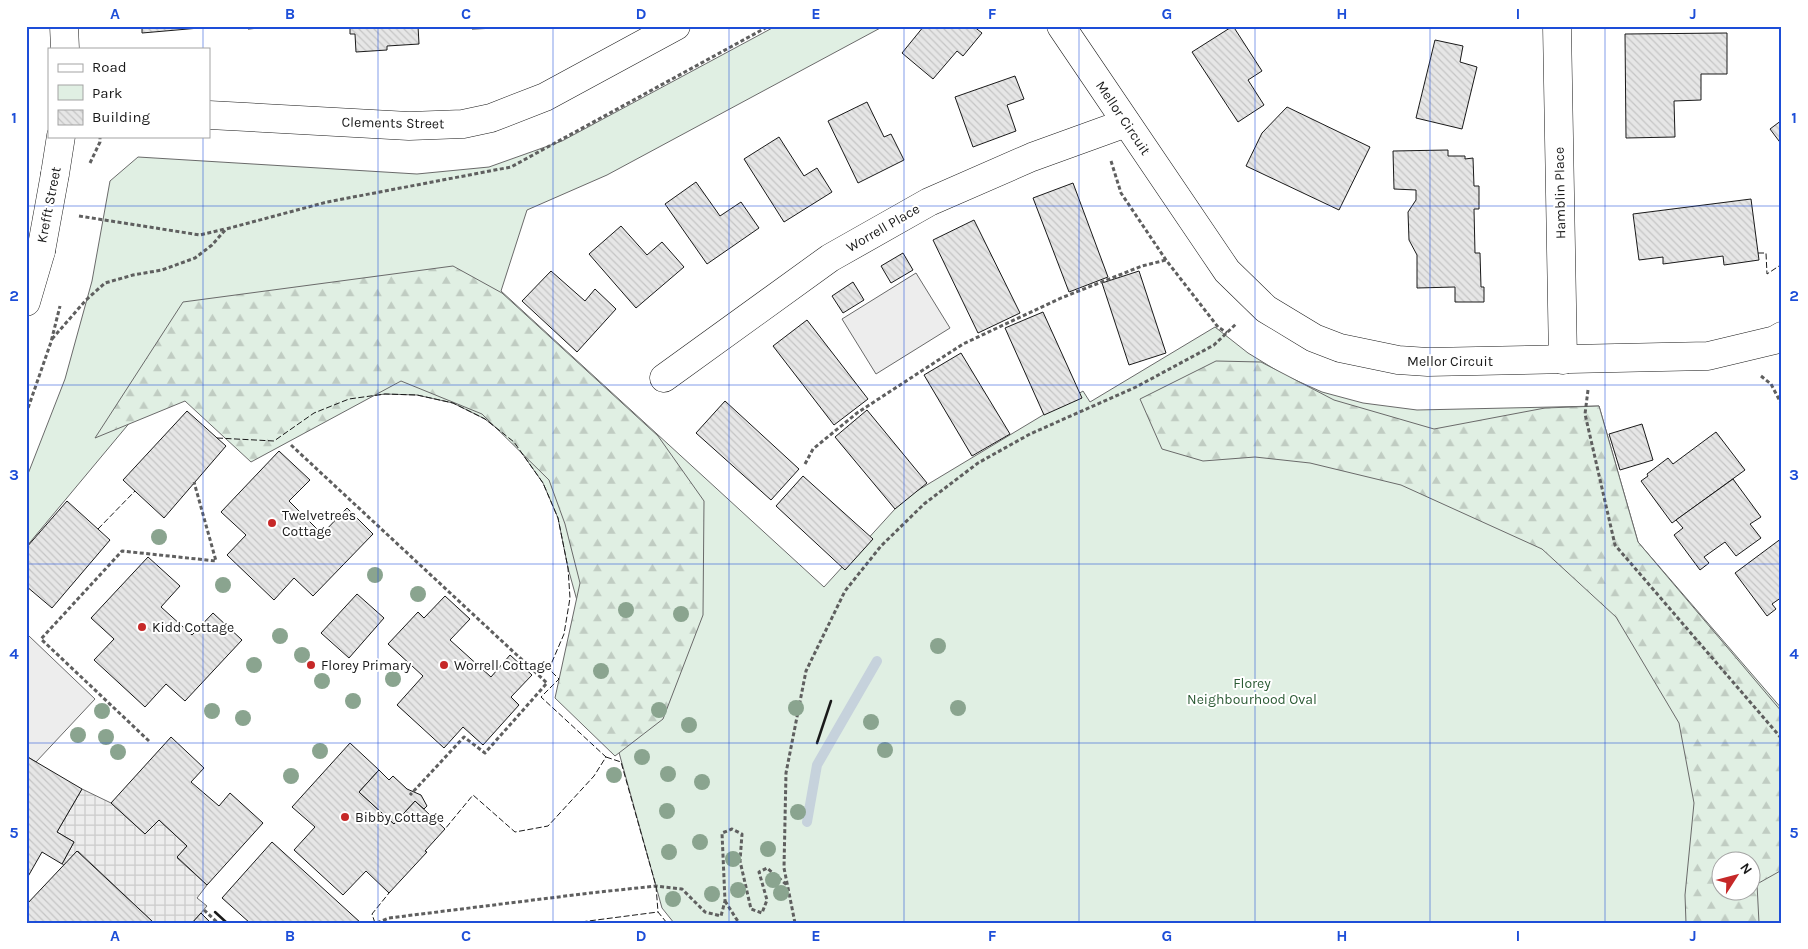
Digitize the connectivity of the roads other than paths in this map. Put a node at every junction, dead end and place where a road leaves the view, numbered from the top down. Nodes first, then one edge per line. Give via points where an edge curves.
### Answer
1 (64, 26) edge
2 (676, 26) edge
3 (1061, 26) edge
4 (1557, 26) edge
5 (64, 48) edge
6 (210, 115) edge
7 (1126, 123) junction
8 (61, 138) edge
9 (26, 302) edge
10 (1779, 344) edge
11 (1563, 360) junction
12 (664, 378) dead end

1 - 5 street
2 - 6 street, Clements Street via 545,96 491,118 463,124 409,126
3 - 7 street, Mellor Circuit
4 - 11 street, Hamblin Place
7 - 11 street, Mellor Circuit via 1227,271 1266,309 1314,338 1340,348 1398,360
7 - 12 street, Worrell Place via 1032,157 912,211 830,258
8 - 9 street, Krefft Street, bridge via 40,251
10 - 11 street, Mellor Circuit via 1708,356

